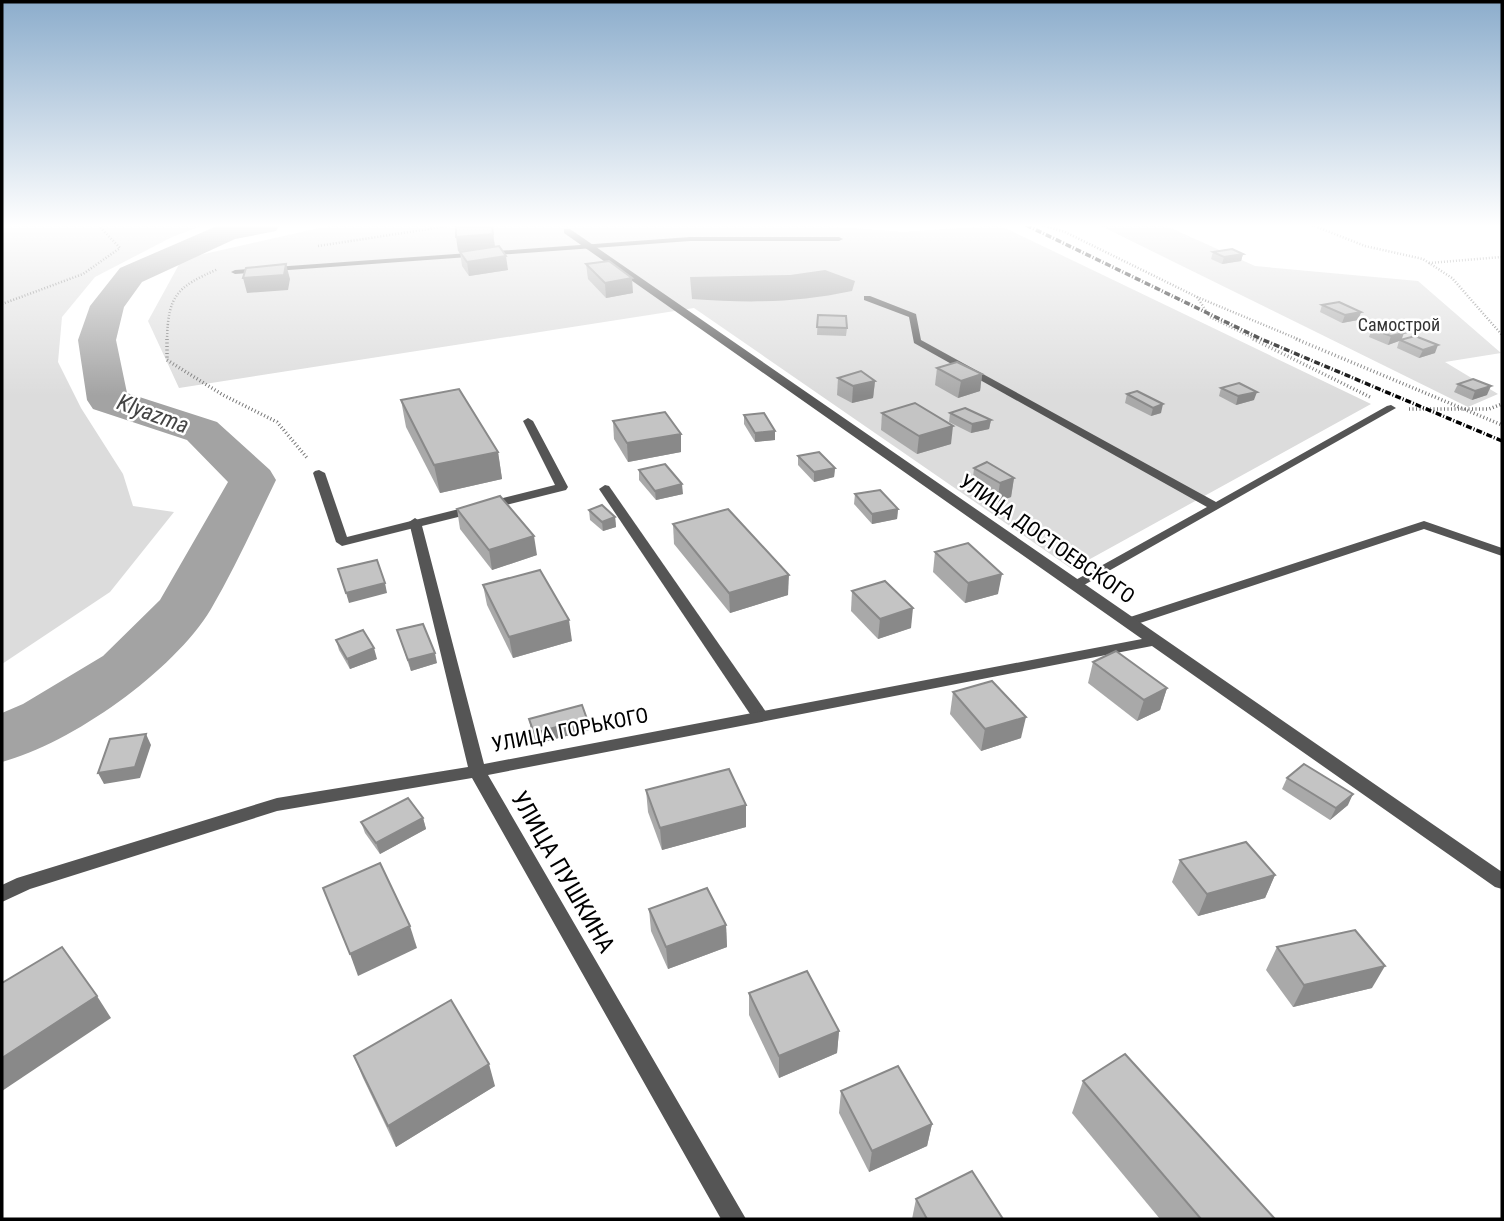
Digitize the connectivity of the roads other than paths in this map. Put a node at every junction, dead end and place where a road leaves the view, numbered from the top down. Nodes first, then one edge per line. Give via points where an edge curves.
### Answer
1 (641, 282) edge
2 (867, 298) dead end
3 (1391, 408) road end
4 (528, 421) dead end
5 (319, 473) road end
6 (605, 489) dead end
7 (1216, 507) junction
8 (415, 522) junction
9 (1502, 552) edge
10 (1077, 585) junction
11 (1129, 622) junction
12 (1155, 641) junction
13 (760, 716) junction
14 (477, 771) junction
15 (1502, 882) edge
16 (2, 894) edge
17 (734, 1219) edge

1 - 10 street, УЛИЦА ДОСТОЕВСКОГО
2 - 7 street via 912,316 917,341
3 - 7 street
4 - 8 street via 562,487
5 - 8 street via 342,541
6 - 13 street
7 - 10 street
8 - 14 street, УЛИЦА ПУШКИНА
9 - 11 street via 1424,525
10 - 11 street, УЛИЦА ДОСТОЕВСКОГО
11 - 12 street, УЛИЦА ДОСТОЕВСКОГО
12 - 13 street, УЛИЦА ГОРЬКОГО
12 - 15 street, УЛИЦА ДОСТОЕВСКОГО
13 - 14 street, УЛИЦА ГОРЬКОГО
14 - 16 street, УЛИЦА ГОРЬКОГО via 277,805 24,883
14 - 17 street, УЛИЦА ПУШКИНА

